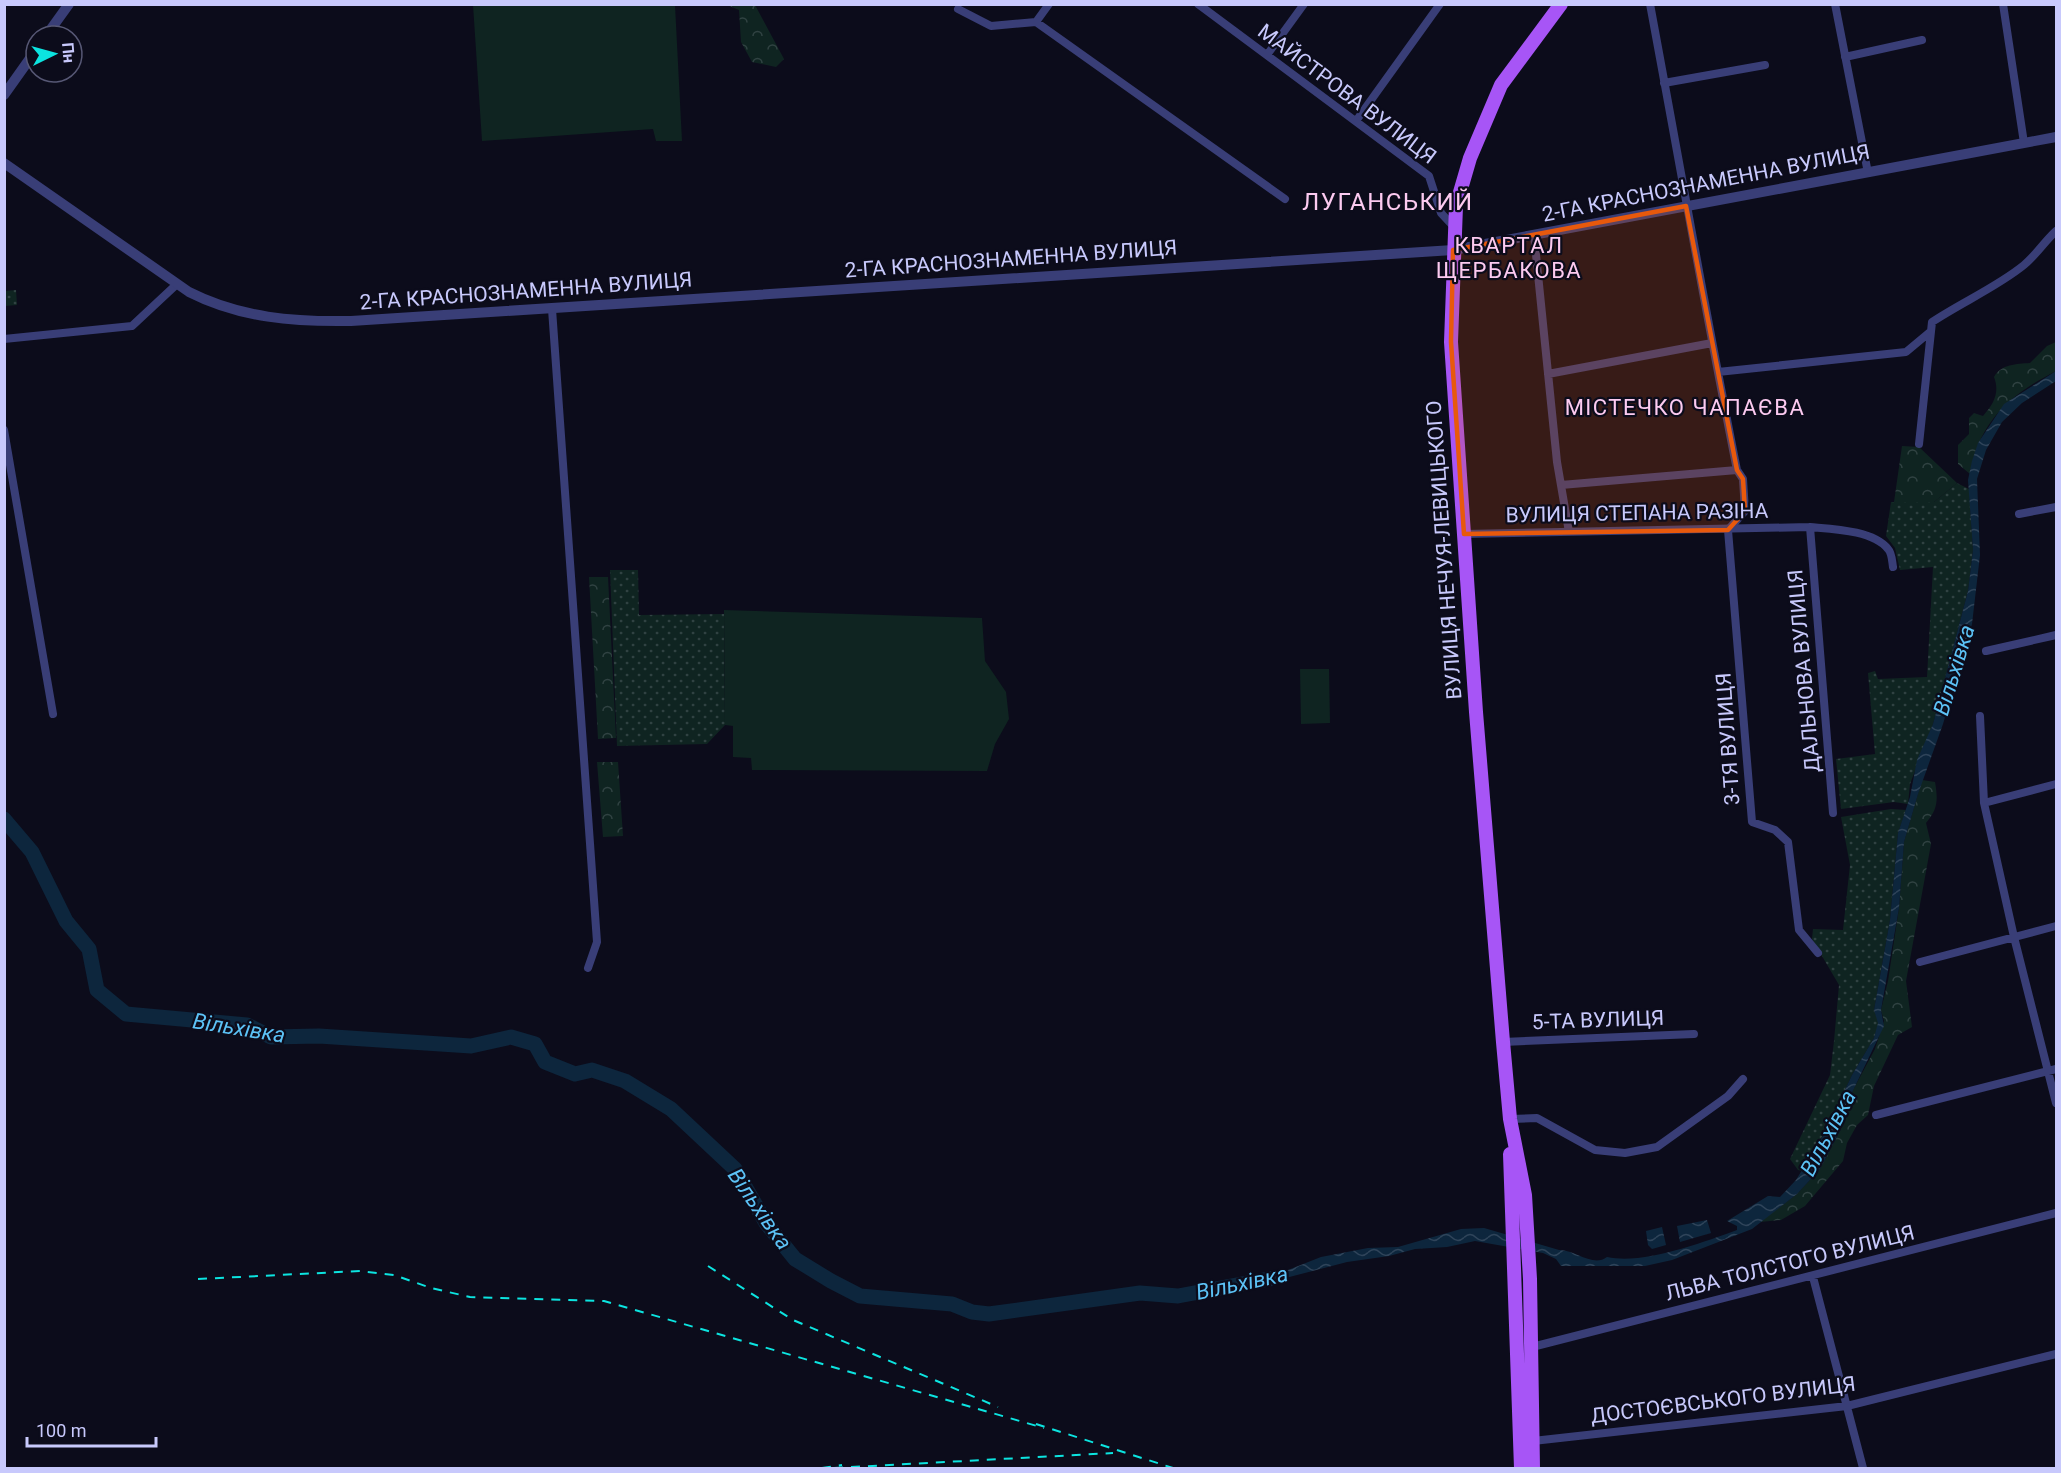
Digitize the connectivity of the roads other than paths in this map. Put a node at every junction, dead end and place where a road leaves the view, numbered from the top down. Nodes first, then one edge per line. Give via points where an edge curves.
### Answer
1 (69, 4) edge
2 (1049, 4) edge
3 (1198, 4) edge
4 (1304, 4) edge
5 (1440, 4) edge
6 (1561, 4) edge
7 (1650, 4) edge
8 (1835, 4) edge
9 (2003, 4) edge
10 (958, 9) dead end
11 (1036, 22) junction
12 (55, 24) edge
13 (1922, 40) dead end
14 (1267, 55) junction
15 (1845, 57) junction
16 (1765, 65) dead end
17 (24, 67) edge
18 (1664, 83) junction
19 (4, 95) edge
20 (1356, 121) junction
21 (2056, 138) edge
22 (2024, 143) junction
23 (4, 163) edge
24 (1868, 173) junction
25 (1285, 199) dead end
26 (1686, 206) junction
27 (1455, 228) junction
28 (2056, 231) edge
29 (1534, 235) junction
30 (1453, 250) junction
31 (177, 284) junction
32 (552, 309) junction
33 (1929, 333) junction
34 (4, 339) edge
35 (1712, 343) junction
36 (1718, 372) junction
37 (1548, 374) junction
38 (4, 430) edge
39 (1919, 444) dead end
40 (1737, 470) junction
41 (1561, 485) junction
42 (2056, 507) edge
43 (2019, 514) dead end
44 (1810, 527) junction
45 (1728, 530) junction
46 (1569, 532) junction
47 (1464, 534) junction
48 (1893, 567) dead end
49 (2056, 635) edge
50 (1986, 651) dead end
51 (53, 714) dead end
52 (1980, 716) dead end
53 (2056, 784) edge
54 (1984, 803) junction
55 (1833, 813) dead end
56 (2056, 926) edge
57 (2014, 938) junction
58 (1818, 953) dead end
59 (1920, 962) dead end
60 (588, 968) dead end
61 (1694, 1034) dead end
62 (1503, 1042) junction
63 (2052, 1070) edge
64 (1743, 1079) dead end
65 (2056, 1103) edge
66 (1876, 1115) dead end
67 (1510, 1119) junction
68 (1518, 1196) junction
69 (2056, 1213) edge
70 (1813, 1277) junction
71 (1532, 1347) junction
72 (2056, 1354) edge
73 (1847, 1406) junction
74 (1533, 1441) junction
75 (1521, 1468) edge
76 (1533, 1468) edge
77 (1863, 1468) edge

1 - 12 street
2 - 11 street
3 - 14 street, МАЙСТРОВА ВУЛИЦЯ
4 - 14 street
5 - 20 street
6 - 27 main road, ВУЛИЦЯ НЕЧУЯ-ЛЕВИЦЬКОГО via 1501,85 1470,158 1456,206
7 - 18 street
8 - 15 street
9 - 22 street
10 - 11 street via 991,26
11 - 25 street
13 - 15 street
14 - 20 street, МАЙСТРОВА ВУЛИЦЯ
15 - 24 street
16 - 18 street
17 - 19 street
18 - 26 street
20 - 27 street, МАЙСТРОВА ВУЛИЦЯ via 1429,176 1441,213
21 - 22 street, 2-ГА КРАСНОЗНАМЕННА ВУЛИЦЯ
22 - 24 street, 2-ГА КРАСНОЗНАМЕННА ВУЛИЦЯ
23 - 31 street, 2-ГА КРАСНОЗНАМЕННА ВУЛИЦЯ
24 - 26 street, 2-ГА КРАСНОЗНАМЕННА ВУЛИЦЯ
26 - 29 street, 2-ГА КРАСНОЗНАМЕННА ВУЛИЦЯ
26 - 35 street
27 - 30 main road, ВУЛИЦЯ НЕЧУЯ-ЛЕВИЦЬКОГО
28 - 33 street via 2022,267 1932,322
29 - 30 street, 2-ГА КРАСНОЗНАМЕННА ВУЛИЦЯ
29 - 37 street
30 - 32 street, 2-ГА КРАСНОЗНАМЕННА ВУЛИЦЯ
30 - 47 main road, ВУЛИЦЯ НЕЧУЯ-ЛЕВИЦЬКОГО via 1451,342
31 - 32 street, 2-ГА КРАСНОЗНАМЕННА ВУЛИЦЯ via 214,305 240,313 312,322
31 - 34 street via 132,326
32 - 60 street via 597,942
33 - 36 street via 1906,352
33 - 39 street
35 - 36 street
35 - 37 street
36 - 40 street
37 - 41 street
38 - 51 street
40 - 41 street
40 - 45 street via 1743,479 1745,511
41 - 46 street
42 - 43 street
44 - 45 street, ВУЛИЦЯ СТЕПАНА РАЗІНА
44 - 48 street, ВУЛИЦЯ СТЕПАНА РАЗІНА via 1860,533 1890,550
44 - 55 street, ДАЛЬНОВА ВУЛИЦЯ
45 - 46 street, ВУЛИЦЯ СТЕПАНА РАЗІНА
45 - 58 street, 3-ТЯ ВУЛИЦЯ via 1752,822 1774,830 1788,842 1799,930
46 - 47 street, ВУЛИЦЯ СТЕПАНА РАЗІНА
47 - 62 main road, ВУЛИЦЯ НЕЧУЯ-ЛЕВИЦЬКОГО
49 - 50 street
52 - 54 street
53 - 54 street
54 - 57 street
56 - 57 street
57 - 59 street
57 - 63 street
61 - 62 street, 5-ТА ВУЛИЦЯ
62 - 67 main road, ВУЛИЦЯ НЕЧУЯ-ЛЕВИЦЬКОГО
63 - 65 street
63 - 66 street
64 - 67 street via 1728,1096 1657,1147 1625,1153 1595,1150 1538,1118
67 - 68 main road, ВУЛИЦЯ НЕЧУЯ-ЛЕВИЦЬКОГО
68 - 71 main road via 1530,1279
68 - 75 main road via 1515,1279
69 - 70 street, ЛЬВА ТОЛСТОГО ВУЛИЦЯ
70 - 71 street, ЛЬВА ТОЛСТОГО ВУЛИЦЯ
70 - 73 street
71 - 74 main road
72 - 73 street, ДОСТОЄВСЬКОГО ВУЛИЦЯ
73 - 74 street, ДОСТОЄВСЬКОГО ВУЛИЦЯ
73 - 77 street
74 - 76 main road

